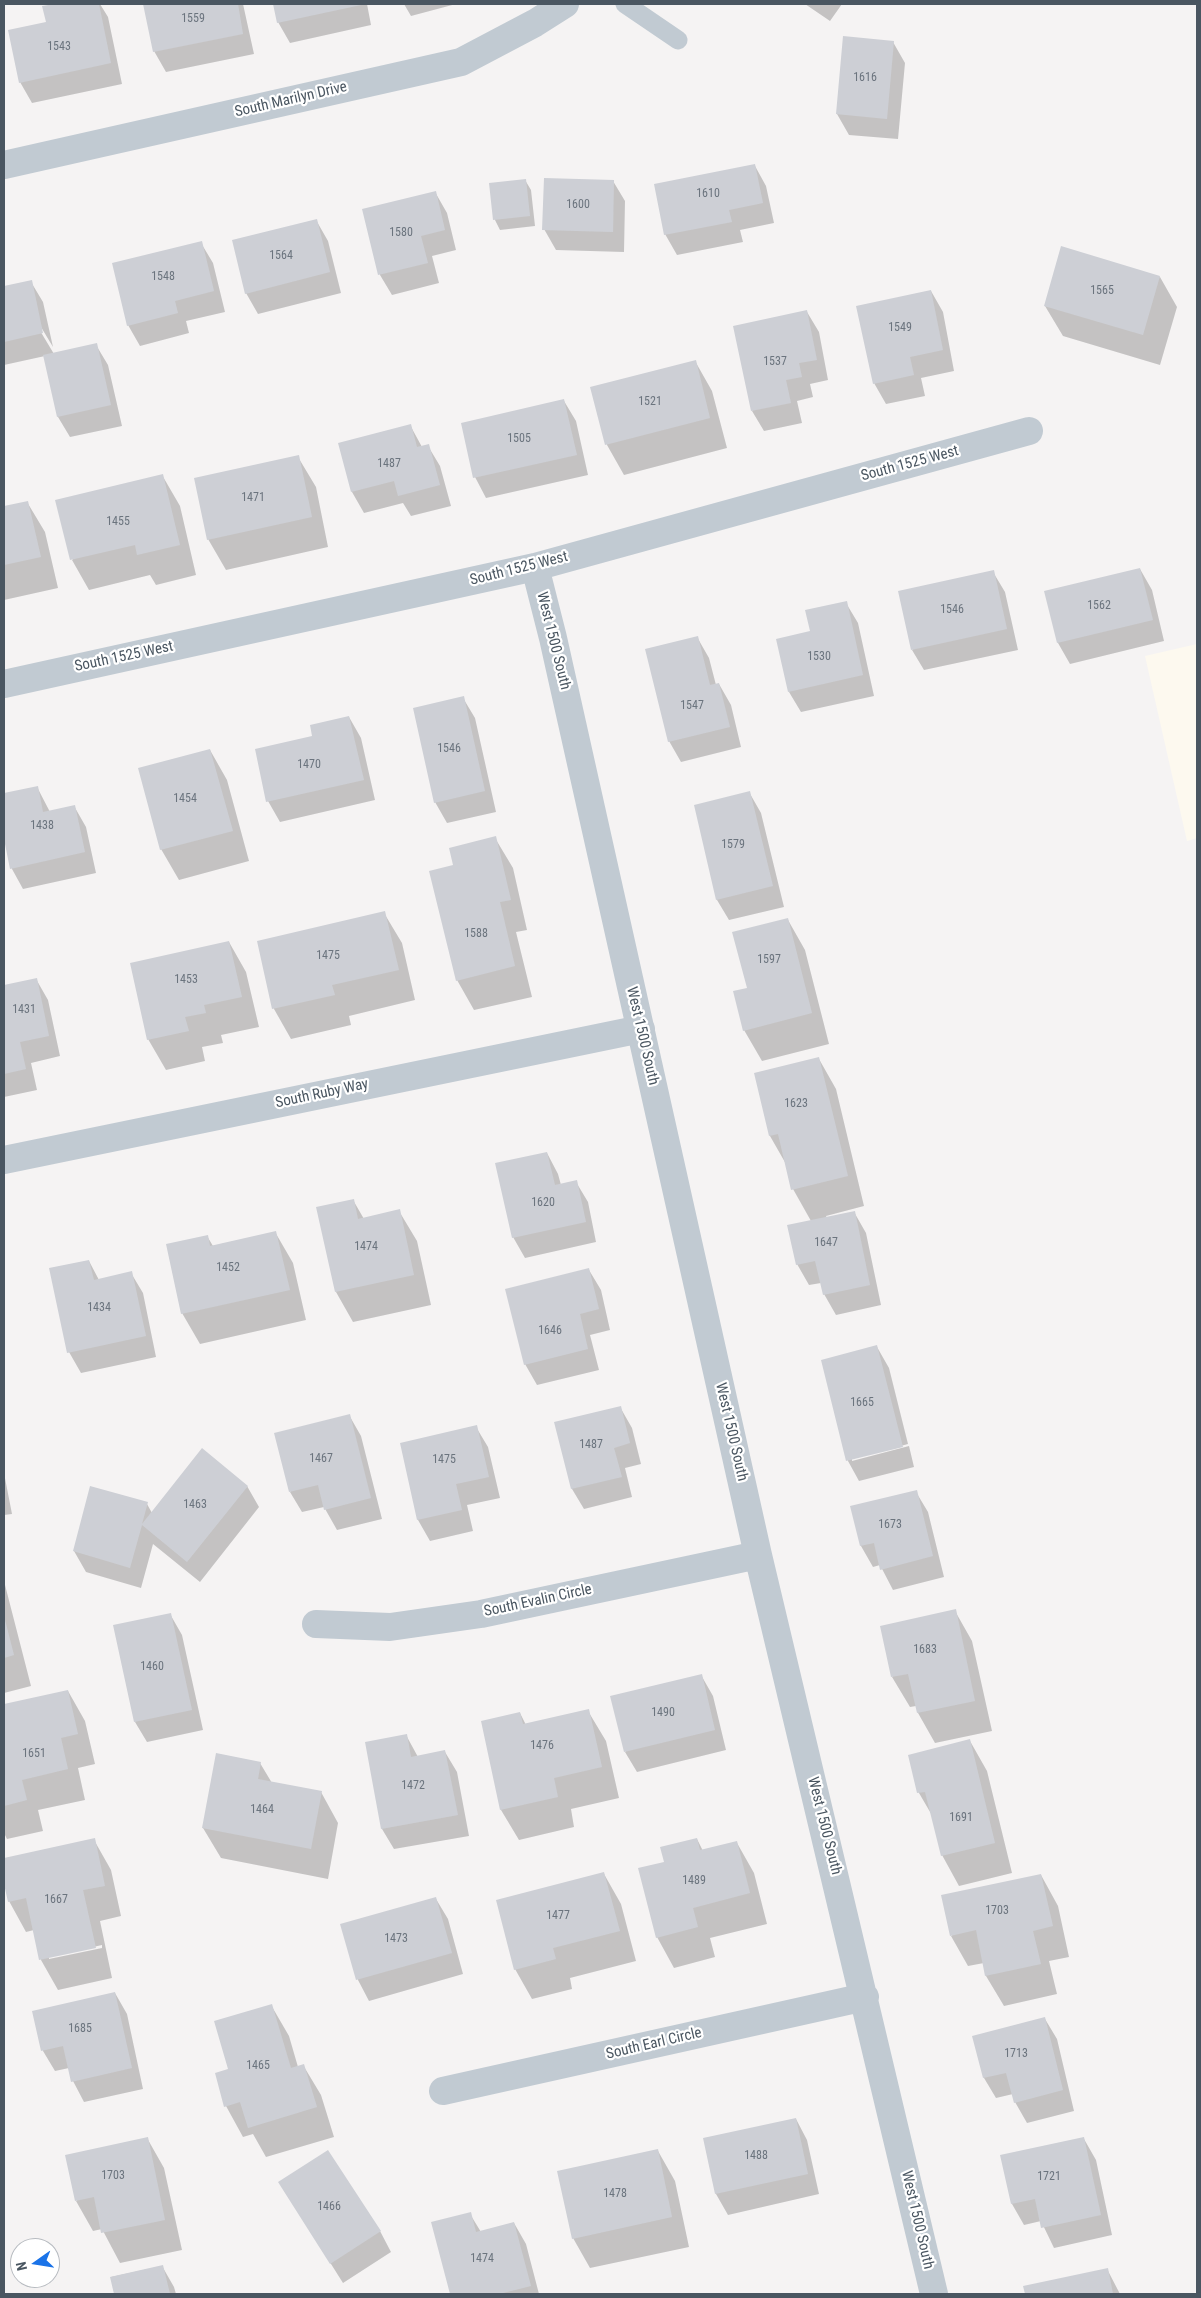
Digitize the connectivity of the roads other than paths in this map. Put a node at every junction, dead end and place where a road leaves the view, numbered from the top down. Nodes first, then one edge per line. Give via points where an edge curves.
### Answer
1 (565, 4) edge
2 (625, 4) edge
3 (678, 40) dead end
4 (4, 165) edge
5 (1029, 431) dead end
6 (535, 567) junction
7 (4, 684) edge
8 (641, 1029) junction
9 (4, 1160) edge
10 (758, 1554) junction
11 (316, 1624) dead end
12 (865, 1997) junction
13 (443, 2091) dead end
14 (934, 2294) edge

1 - 4 street, South Marilyn Drive via 461,62
2 - 3 lane
5 - 6 street, South 1525 West
6 - 7 street, South 1525 West
6 - 8 street, West 1500 South
8 - 9 street, South Ruby Way
8 - 10 street, West 1500 South
10 - 11 street, South Evalin Circle via 481,1614 390,1626
10 - 12 street, West 1500 South
12 - 13 street, South Earl Circle
12 - 14 street, West 1500 South

